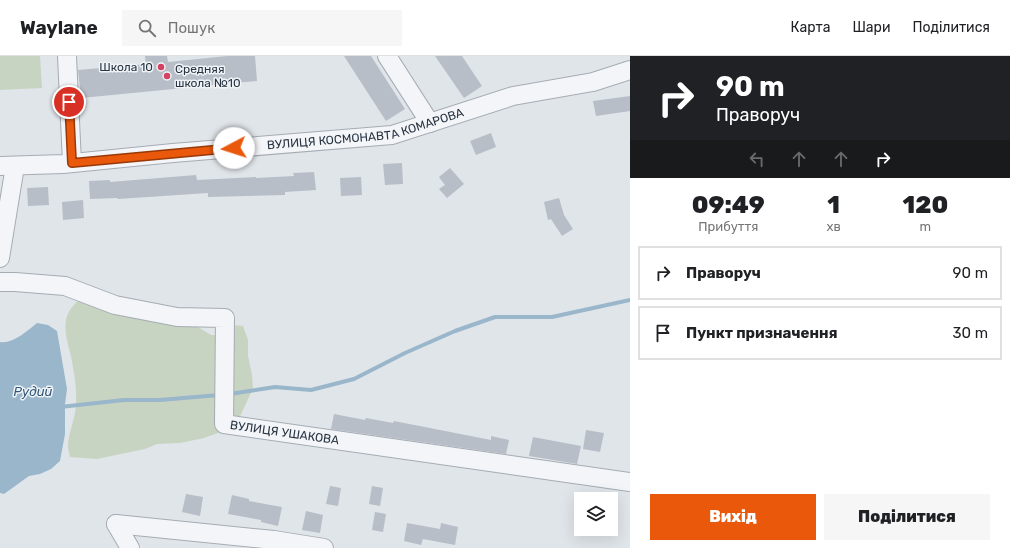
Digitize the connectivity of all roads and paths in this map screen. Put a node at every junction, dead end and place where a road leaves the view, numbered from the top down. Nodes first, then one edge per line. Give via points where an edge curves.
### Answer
1 (67, 56) edge
2 (387, 56) edge
3 (630, 70) edge
4 (430, 123) junction
5 (72, 163) junction
6 (8, 166) edge
7 (0, 258) edge
8 (0, 282) edge
9 (630, 482) edge
10 (130, 548) edge
11 (324, 548) edge

1 - 5 street
2 - 4 street
3 - 4 street, ВУЛИЦЯ КОСМОНАВТА КОМАРОВА via 593,82 513,96
4 - 5 street, ВУЛИЦЯ КОСМОНАВТА КОМАРОВА via 392,135
5 - 6 street, ВУЛИЦЯ КОСМОНАВТА КОМАРОВА
6 - 7 street
8 - 9 street, ВУЛИЦЯ УШАКОВА via 65,286 115,305 177,317 225,318 224,424
10 - 11 street via 116,524 274,540

